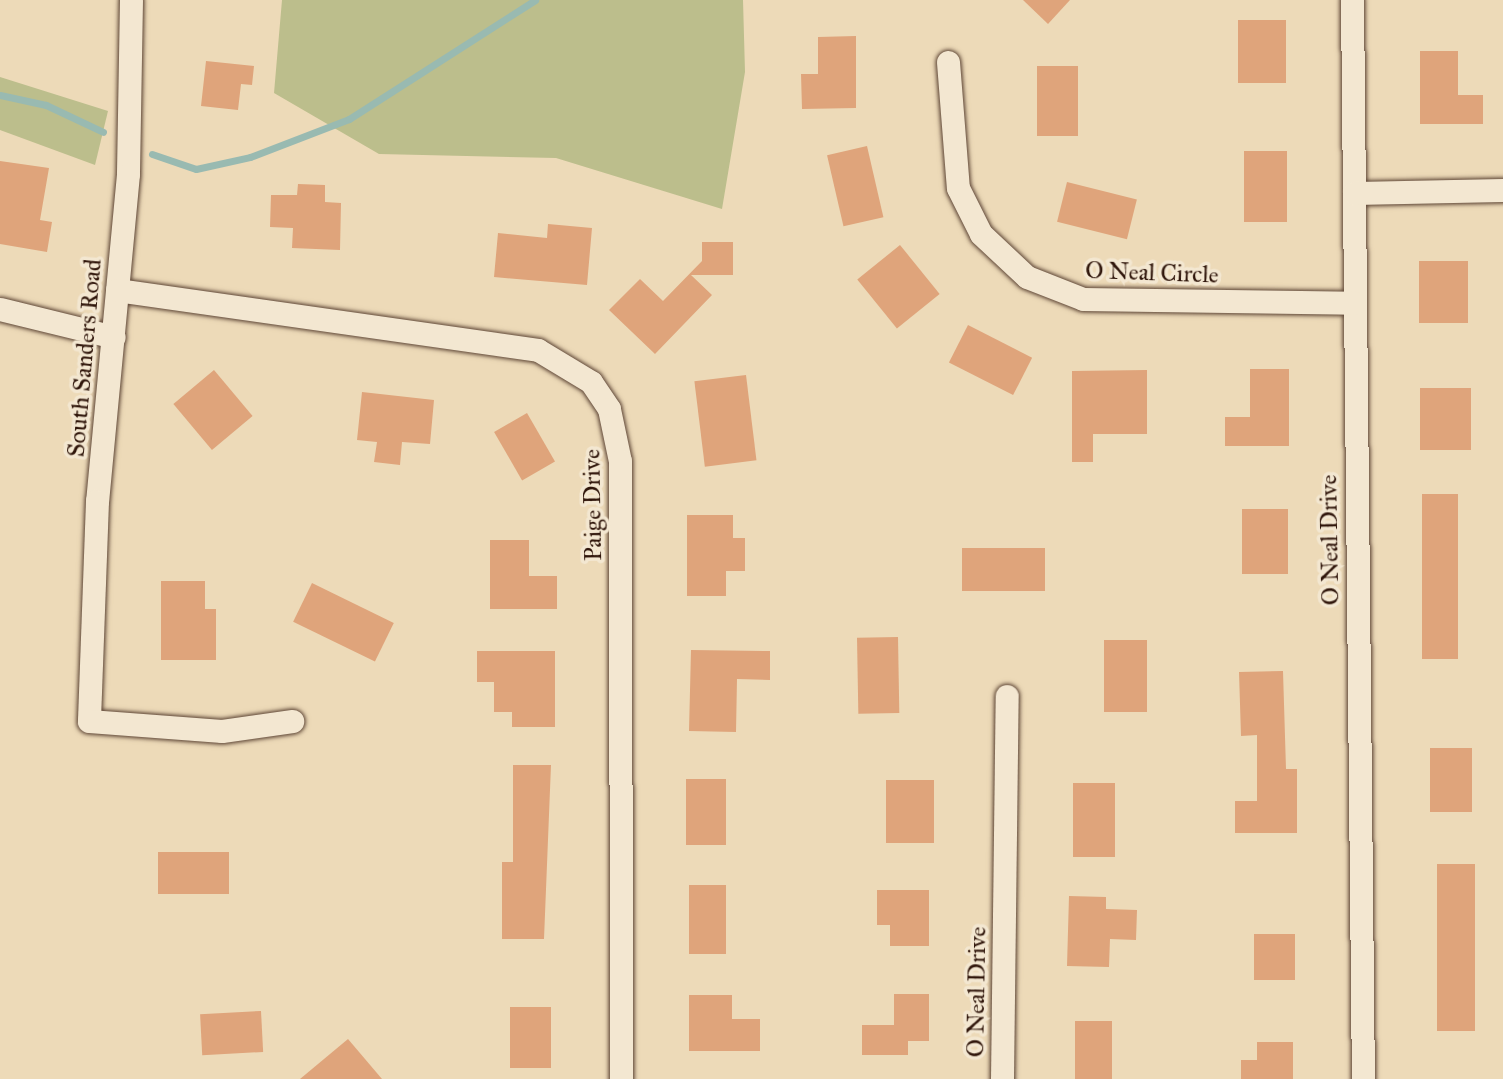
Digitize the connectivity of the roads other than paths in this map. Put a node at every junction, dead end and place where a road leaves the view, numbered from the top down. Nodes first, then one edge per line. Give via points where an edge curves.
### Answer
1 (131, 0) edge
2 (1352, 0) edge
3 (948, 62) dead end
4 (1503, 190) edge
5 (1354, 193) junction
6 (117, 290) junction
7 (1354, 303) junction
8 (0, 309) edge
9 (114, 337) junction
10 (1007, 696) dead end
11 (292, 720) dead end
12 (621, 1079) edge
13 (1002, 1079) edge
14 (1363, 1079) edge

1 - 6 street, South Sanders Road
2 - 5 street, O Neal Drive
3 - 7 street, O Neal Circle via 958,188 981,234 1027,277 1083,299
4 - 5 street
5 - 7 street, O Neal Drive
6 - 9 street, South Sanders Road
6 - 12 street, Paige Drive via 538,350 591,383 609,409 620,461
7 - 14 street, O Neal Drive
8 - 9 street
9 - 11 street, South Sanders Road via 93,568 89,721 222,731
10 - 13 street, O Neal Drive

